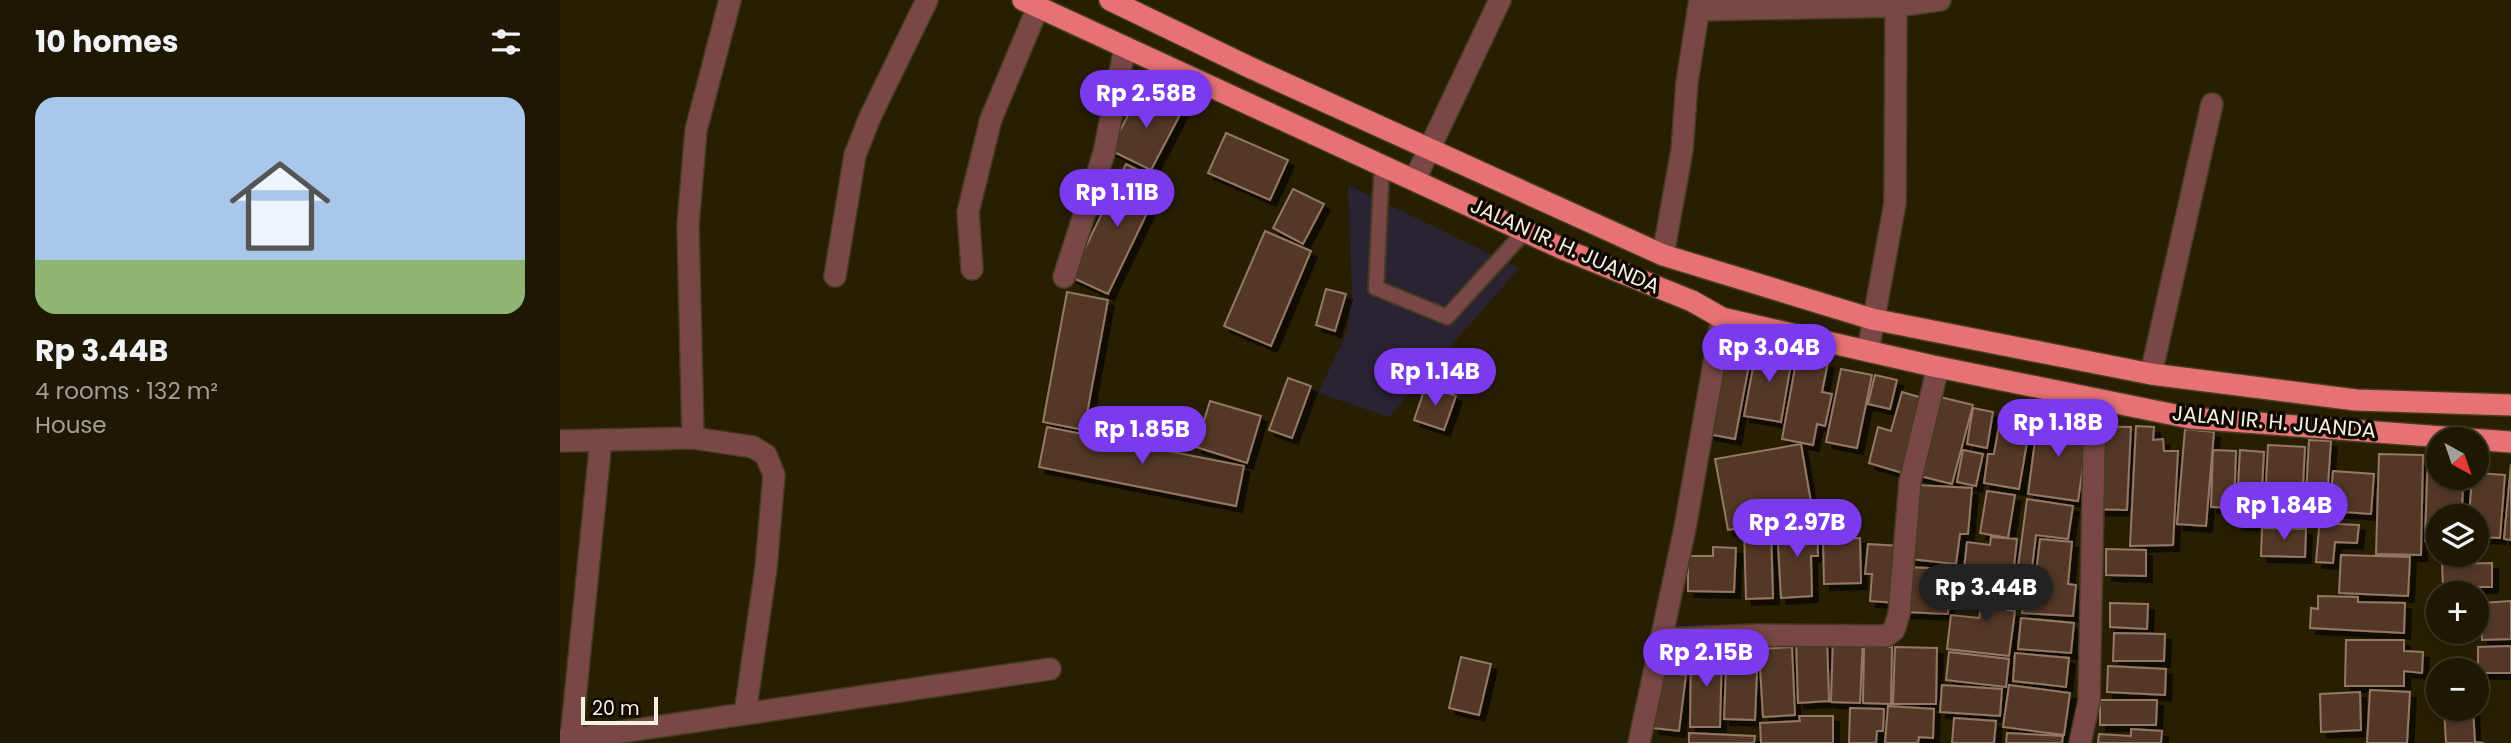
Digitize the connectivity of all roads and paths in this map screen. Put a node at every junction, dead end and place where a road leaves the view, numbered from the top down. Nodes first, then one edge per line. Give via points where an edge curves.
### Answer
1 (730, 0) edge
2 (927, 0) edge
3 (1110, 0) edge
4 (1500, 0) edge
5 (1940, 0) edge
6 (1031, 4) edge
7 (1699, 5) edge
8 (1896, 6) junction
9 (1125, 47) junction
10 (2212, 104) dead end
11 (1429, 148) junction
12 (1381, 164) junction
13 (1415, 179) junction
14 (1526, 230) junction
15 (1662, 255) junction
16 (972, 269) dead end
17 (835, 276) dead end
18 (1064, 277) dead end
19 (1722, 318) junction
20 (1872, 319) junction
21 (1868, 351) junction
22 (1938, 367) junction
23 (2151, 374) junction
24 (2095, 399) junction
25 (2511, 405) edge
26 (693, 438) junction
27 (601, 440) junction
28 (560, 442) edge
29 (2511, 442) edge
30 (1662, 639) junction
31 (1050, 669) dead end
32 (745, 714) junction
33 (566, 740) edge
34 (1639, 743) edge
35 (2080, 743) edge

1 - 26 street via 696,130 688,225
2 - 17 street via 855,155
3 - 11 highway, JALAN IR. H. JUANDA
4 - 11 street
5 - 8 street
6 - 9 highway, JALAN IR. H. JUANDA
6 - 16 street via 991,119 968,212
7 - 8 street
7 - 15 street via 1682,150
8 - 20 street via 1895,202
9 - 12 highway, JALAN IR. H. JUANDA
9 - 18 street via 1104,153
10 - 23 street
11 - 13 street
11 - 15 highway, JALAN IR. H. JUANDA
12 - 13 highway, JALAN IR. H. JUANDA
12 - 14 lane via 1376,288 1447,317
13 - 14 highway, JALAN IR. H. JUANDA
14 - 19 highway, JALAN IR. H. JUANDA
15 - 20 highway, JALAN IR. H. JUANDA
19 - 21 highway, JALAN IR. H. JUANDA
19 - 30 street
20 - 21 street
20 - 23 highway, JALAN IR. H. JUANDA
21 - 22 highway, JALAN IR. H. JUANDA
22 - 24 highway, JALAN IR. H. JUANDA
22 - 30 street via 1910,482 1894,630 1886,636
23 - 25 highway, JALAN IR. H. JUANDA via 2356,400
24 - 29 highway, JALAN IR. H. JUANDA via 2190,418
24 - 35 street via 2090,701
26 - 27 street
26 - 32 street via 753,447 766,455 774,475
27 - 28 street
27 - 33 street
30 - 34 street
31 - 32 street
32 - 33 street

